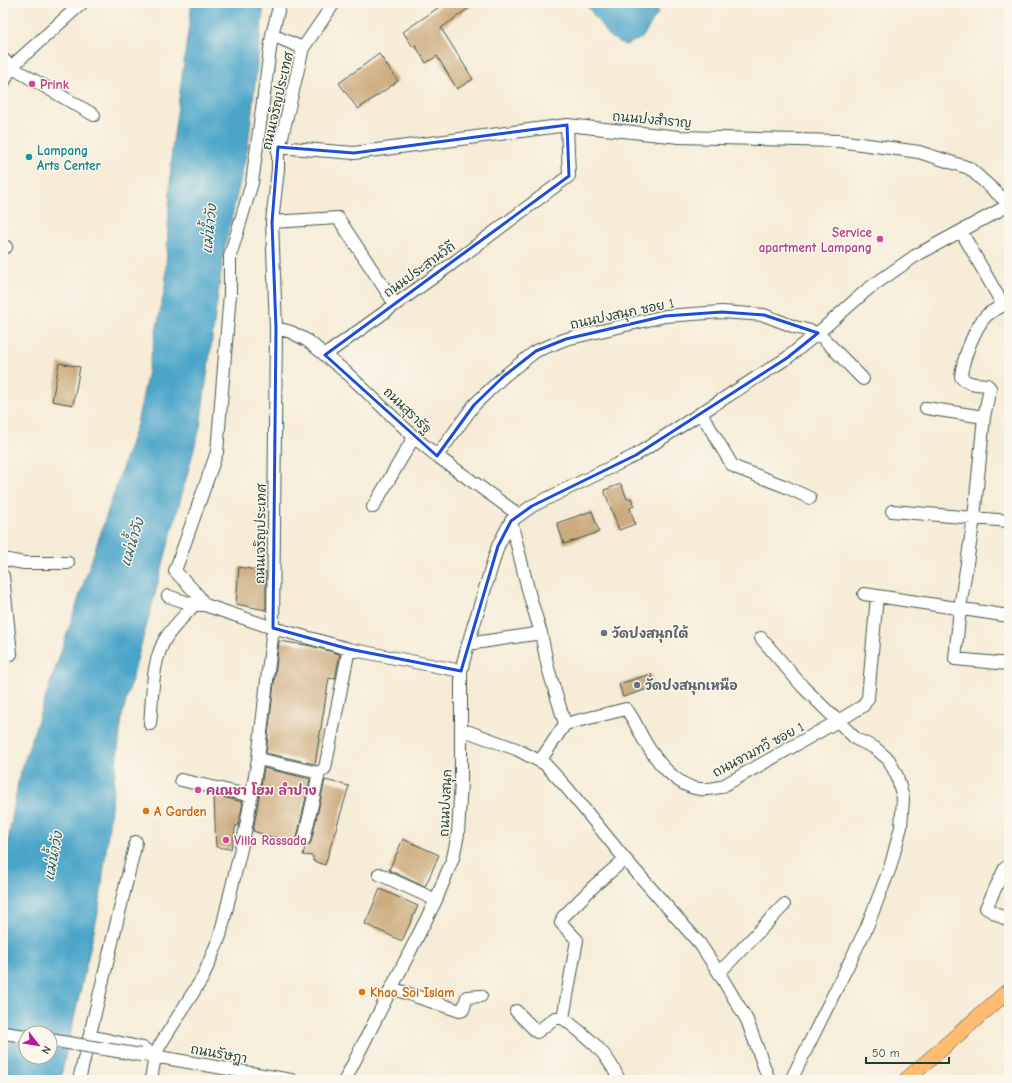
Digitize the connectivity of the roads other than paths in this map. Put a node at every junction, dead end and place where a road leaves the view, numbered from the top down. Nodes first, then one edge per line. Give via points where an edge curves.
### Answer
1 (82, 3) edge
2 (280, 3) edge
3 (334, 3) edge
4 (272, 35) junction
5 (303, 48) junction
6 (7, 63) edge
7 (3, 84) edge
8 (94, 115) dead end
9 (567, 124) junction
10 (278, 147) junction
11 (1009, 204) edge
12 (272, 222) junction
13 (961, 231) junction
14 (395, 304) junction
15 (1006, 304) edge
16 (276, 328) junction
17 (818, 333) junction
18 (325, 355) junction
19 (863, 379) dead end
20 (926, 408) dead end
21 (701, 414) junction
22 (984, 417) junction
23 (414, 437) junction
24 (437, 456) junction
25 (810, 498) dead end
26 (373, 507) dead end
27 (892, 511) dead end
28 (515, 518) junction
29 (974, 518) junction
30 (1009, 521) edge
31 (3, 559) edge
32 (68, 563) dead end
33 (3, 576) edge
34 (168, 596) dead end
35 (199, 605) junction
36 (960, 608) junction
37 (1009, 616) edge
38 (273, 628) junction
39 (541, 633) junction
40 (761, 638) dead end
41 (468, 644) junction
42 (349, 649) junction
43 (11, 654) dead end
44 (1009, 664) edge
45 (461, 671) junction
46 (838, 721) junction
47 (150, 724) dead end
48 (565, 724) junction
49 (462, 729) junction
50 (258, 759) junction
51 (540, 761) junction
52 (319, 773) junction
53 (181, 780) dead end
54 (252, 796) junction
55 (304, 840) dead end
56 (136, 842) dead end
57 (625, 859) junction
58 (1006, 868) dead end
59 (379, 874) dead end
60 (436, 900) junction
61 (784, 904) dead end
62 (1009, 922) edge
63 (720, 973) junction
64 (391, 988) junction
65 (1009, 990) edge
66 (481, 996) dead end
67 (516, 1011) dead end
68 (563, 1018) junction
69 (3, 1033) edge
70 (18, 1035) edge
71 (90, 1036) junction
72 (58, 1041) edge
73 (155, 1056) junction
74 (79, 1080) edge
75 (150, 1080) edge
76 (291, 1080) edge
77 (345, 1080) edge
78 (619, 1080) edge
79 (769, 1080) edge
80 (791, 1080) edge
81 (906, 1080) edge

1 - 6 street
2 - 4 street
3 - 5 street, ถนนเจริญประเทศ
4 - 5 street
4 - 35 street via 252,183 230,256 230,294 218,452 175,571 197,594
5 - 10 street, ถนนเจริญประเทศ
6 - 7 street
6 - 8 street
9 - 10 street, ถนนปงสำราญ via 354,153
9 - 11 street, ถนนปงสำราญ via 679,137 839,141 919,152 969,168
9 - 14 street, ถนนประสานวิถี via 569,176
10 - 12 street, ถนนเจริญประเทศ
11 - 13 street
12 - 14 street via 338,218
12 - 16 street, ถนนเจริญประเทศ
13 - 15 street
13 - 17 street via 915,256 874,285
14 - 18 street, ถนนประสานวิถี
15 - 22 street via 983,319 963,361 961,377 969,383 987,385 990,388
16 - 18 street, ถนนสุรารัฐ via 308,341
16 - 38 street, ถนนเจริญประเทศ
17 - 19 street
17 - 21 street via 787,358
17 - 24 street, ถนนปงสนุก ซอย 1 via 795,328 764,315 722,312 665,316 566,339 536,351 504,376 474,405
18 - 23 street, ถนนสุรารัฐ via 353,378
20 - 22 street
21 - 25 street via 732,465
21 - 28 street via 636,455 532,506
22 - 29 street
23 - 24 street, ถนนสุรารัฐ
23 - 26 street
24 - 28 street, ถนนสุรารัฐ
27 - 29 street
28 - 39 street via 530,597
28 - 41 street, ถนนปงสนุก via 498,546
29 - 30 street
29 - 36 street
31 - 32 street via 24,563
33 - 43 street
34 - 35 street
35 - 38 street
35 - 47 street via 167,636 160,650 155,667
36 - 37 street
36 - 44 street via 955,659
36 - 46 street, ถนนจามทวี ซอย 1 via 871,595 868,698 863,706
38 - 42 street
38 - 50 street, ถนนเจริญประเทศ
39 - 41 street
39 - 48 street via 548,668
40 - 46 street via 803,687
41 - 45 street, ถนนปงสนุก
42 - 45 street
42 - 52 street via 325,768
45 - 49 street, ถนนปงสนุก
46 - 48 street, ถนนจามทวี ซอย 1 via 721,787 699,790 682,784 664,768 626,709
46 - 80 street via 856,739 875,748 890,760 903,798 901,827 890,868 866,929
48 - 51 street
49 - 51 street
49 - 60 street, ถนนปงสนุก via 458,834 453,858
50 - 52 street
50 - 54 street, ถนนเจริญประเทศ
51 - 57 street via 567,788
52 - 55 street
53 - 54 street
54 - 73 street, ถนนเจริญประเทศ via 220,936 203,977
56 - 71 street
57 - 63 street via 700,944
57 - 68 street via 594,886 560,924 577,940
58 - 62 street via 986,908
59 - 60 street
60 - 64 street, ถนนปงสนุก
61 - 63 street
63 - 79 street via 747,1020
64 - 66 street via 460,1011 463,1010 467,997
64 - 77 street, ถนนปงสนุก
65 - 81 main road
67 - 68 street via 537,1032 555,1018
68 - 78 street via 592,1040 614,1068
69 - 70 street
71 - 73 street via 143,1048
71 - 74 street
72 - 73 street, ถนนรัษฎา, bridge
73 - 75 street, ถนนเจริญประเทศ
73 - 76 street, ถนนรัษฎา

